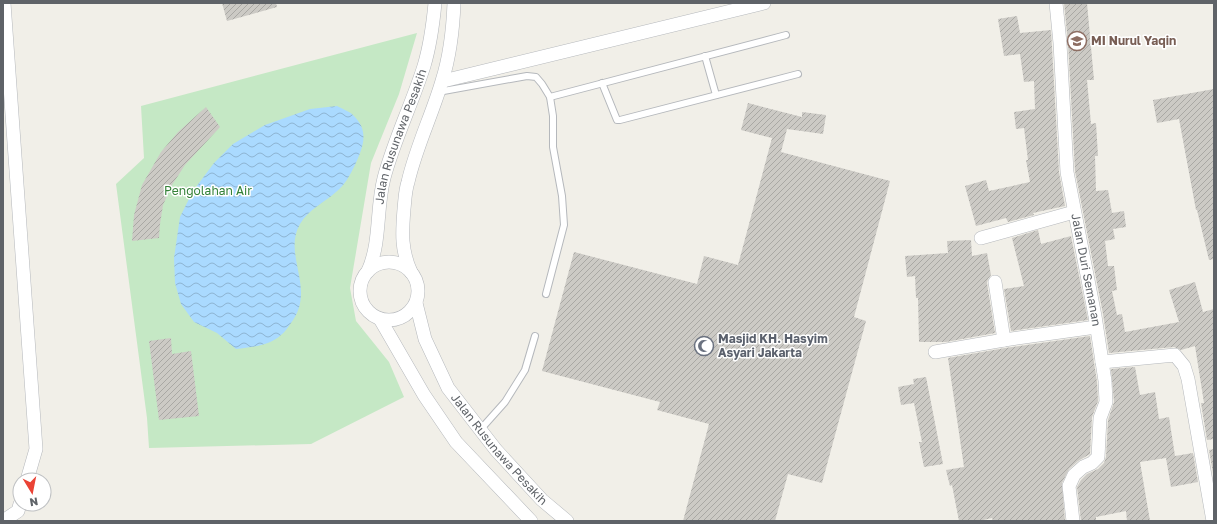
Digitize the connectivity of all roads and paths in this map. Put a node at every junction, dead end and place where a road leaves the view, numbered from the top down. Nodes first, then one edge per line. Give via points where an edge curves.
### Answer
1 (4, 3) edge
2 (435, 3) edge
3 (454, 3) edge
4 (763, 3) edge
5 (1056, 3) edge
6 (786, 35) dead end
7 (705, 56) junction
8 (798, 74) dead end
9 (602, 83) junction
10 (440, 86) junction
11 (550, 96) junction
12 (716, 96) junction
13 (1074, 212) junction
14 (982, 238) dead end
15 (368, 271) junction
16 (411, 272) junction
17 (995, 282) dead end
18 (546, 294) dead end
19 (416, 303) junction
20 (380, 318) junction
21 (1096, 327) junction
22 (535, 336) dead end
23 (1004, 340) junction
24 (935, 352) dead end
25 (1102, 362) junction
26 (480, 430) junction
27 (29, 472) edge
28 (18, 512) edge
29 (1212, 516) edge
30 (3, 521) edge
31 (532, 521) edge
32 (566, 521) edge
33 (1073, 521) edge

1 - 27 street via 36,449
2 - 15 street, Jalan Rusunawa Pesakih via 431,38 424,66 384,179 374,259
3 - 10 street, Jalan Rusunawa Pesakih via 453,32
4 - 10 street
5 - 13 street, Jalan Duri Semanan via 1067,172
6 - 7 lane
7 - 9 lane
7 - 12 lane
8 - 12 lane
9 - 11 lane
9 - 12 lane via 617,120
10 - 11 lane via 527,76 536,77
10 - 16 street, Jalan Rusunawa Pesakih via 407,183 402,225 403,248
11 - 18 lane via 553,147 562,196 564,225
13 - 14 street
13 - 21 street, Jalan Duri Semanan
15 - 16 street via 385,263 394,263 404,266
15 - 20 street via 361,284 361,298 368,310
16 - 19 street via 418,290
17 - 23 street
19 - 20 street via 408,313 398,319
19 - 26 street, Jalan Rusunawa Pesakih via 426,339 448,388
20 - 31 street, Jalan Rusunawa Pesakih via 424,395 456,442
21 - 23 street
21 - 25 street, Jalan Duri Semanan
22 - 26 lane via 524,370 505,402
23 - 24 street
25 - 29 street via 1175,355 1184,366
25 - 33 street, Jalan Duri Semanan via 1106,402 1100,418 1098,457 1074,475 1069,486
26 - 32 street, Jalan Rusunawa Pesakih via 542,500
28 - 30 street

